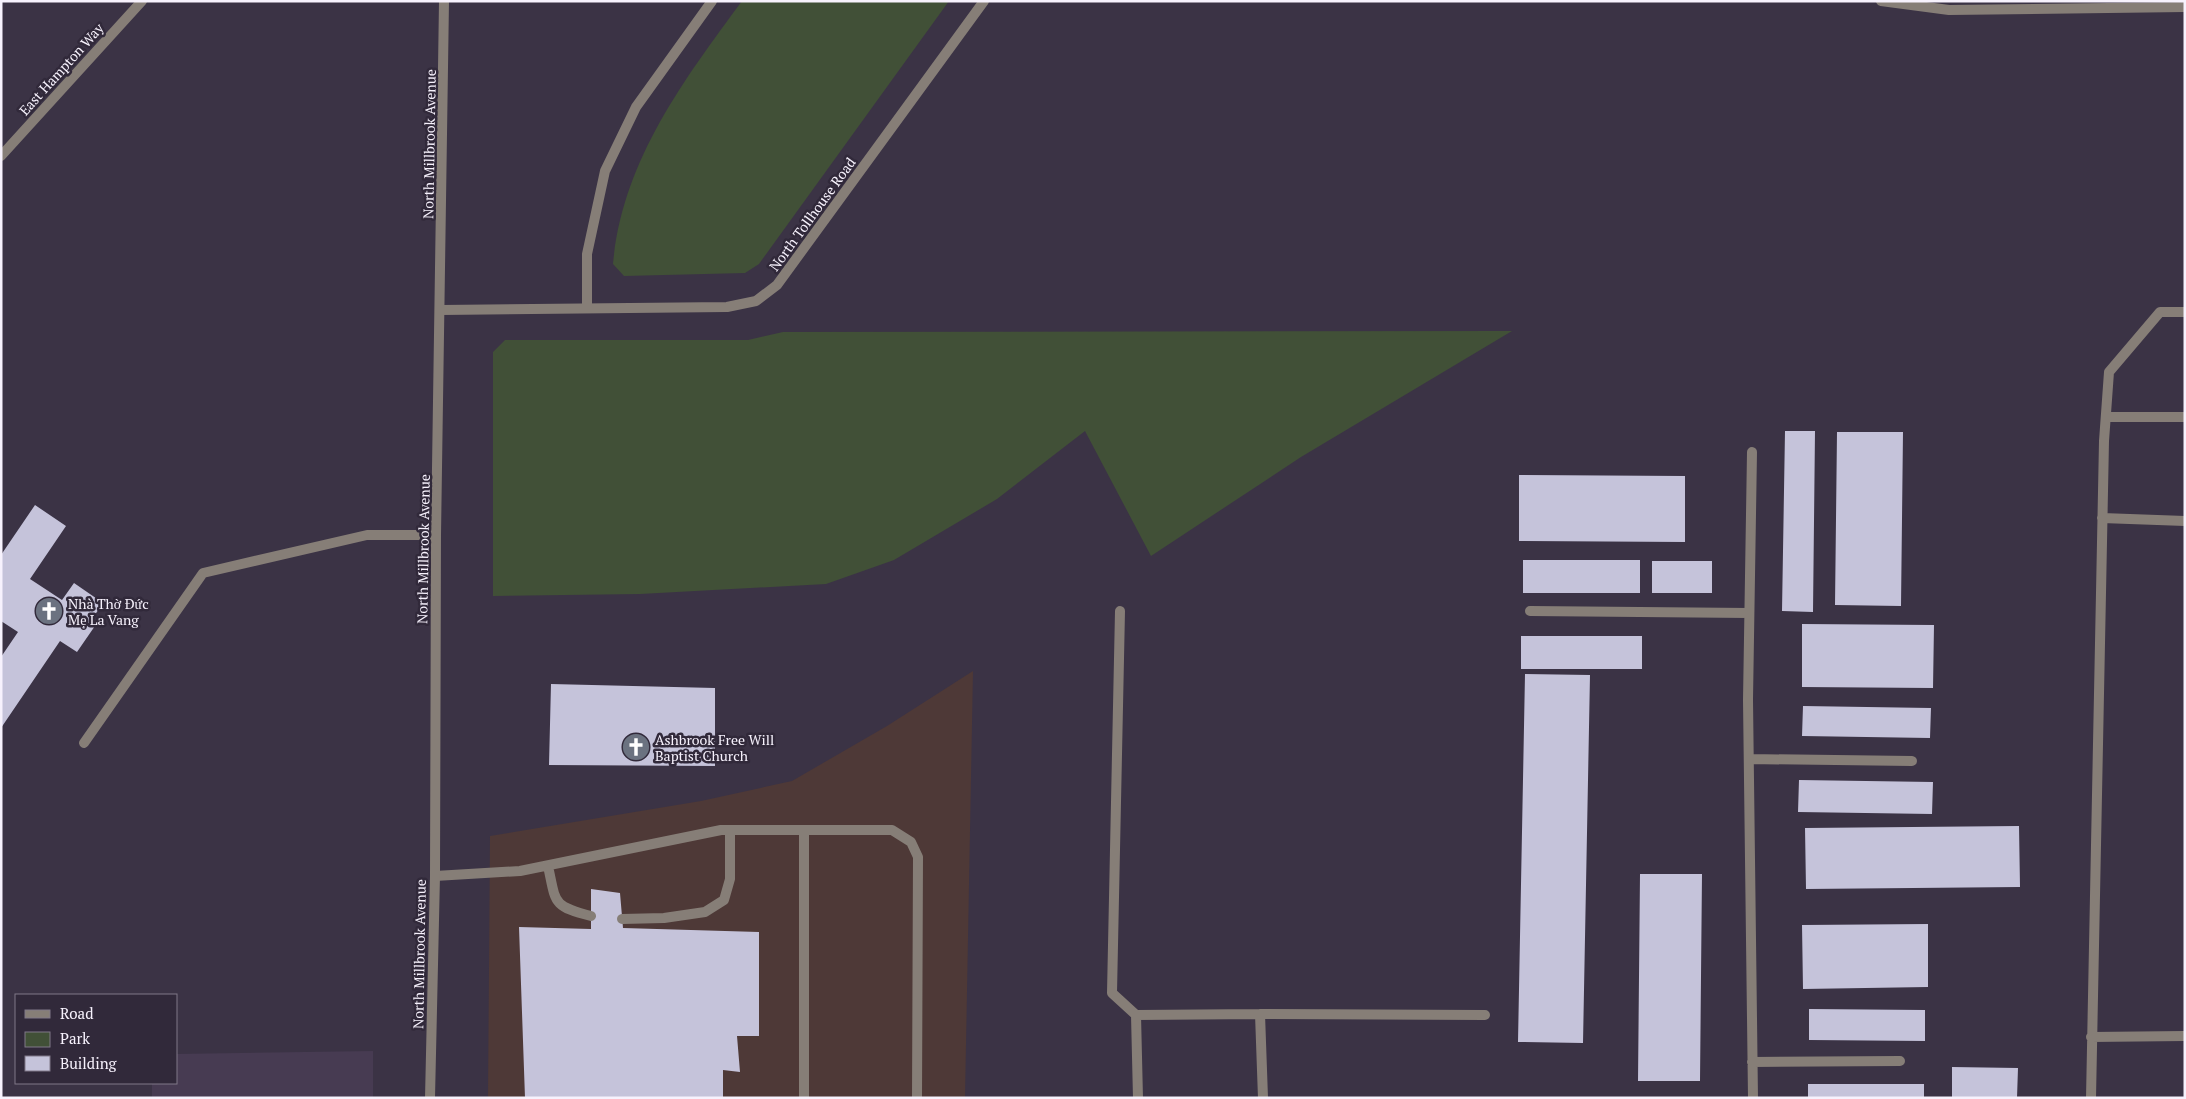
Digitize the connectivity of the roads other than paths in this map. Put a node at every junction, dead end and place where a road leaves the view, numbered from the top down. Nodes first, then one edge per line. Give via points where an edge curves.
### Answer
1 (142, 1) edge
2 (444, 1) edge
3 (712, 1) edge
4 (984, 1) edge
5 (1881, 1) edge
6 (2185, 7) edge
7 (1, 156) edge
8 (587, 307) junction
9 (441, 310) junction
10 (2185, 312) edge
11 (2106, 417) junction
12 (2185, 417) edge
13 (1752, 452) dead end
14 (2102, 518) junction
15 (2185, 521) edge
16 (436, 535) junction
17 (1120, 611) dead end
18 (1530, 611) dead end
19 (1749, 613) junction
20 (84, 743) dead end
21 (1749, 759) junction
22 (1912, 762) dead end
23 (730, 830) junction
24 (804, 830) junction
25 (548, 866) junction
26 (435, 876) junction
27 (591, 916) dead end
28 (622, 919) dead end
29 (1136, 1014) junction
30 (1260, 1014) junction
31 (1485, 1015) dead end
32 (2185, 1036) edge
33 (2091, 1037) junction
34 (1900, 1061) dead end
35 (1752, 1062) junction
36 (430, 1098) edge
37 (804, 1098) edge
38 (917, 1098) edge
39 (1138, 1098) edge
40 (1263, 1098) edge
41 (1753, 1098) edge
42 (2091, 1098) edge

1 - 7 street, East Hampton Way
2 - 9 street, North Millbrook Avenue
3 - 8 street via 636,108 605,171 587,254
4 - 8 street, North Tollhouse Road via 777,285 756,301 728,307
5 - 6 street via 1949,10
8 - 9 street, North Tollhouse Road
9 - 16 street, North Millbrook Avenue
10 - 11 street via 2160,312 2110,372
11 - 12 street
11 - 14 street
13 - 19 street
14 - 15 street
14 - 33 street
16 - 20 street via 367,535 203,573
16 - 26 street, North Millbrook Avenue
17 - 29 street via 1112,993
18 - 19 street
19 - 21 street
21 - 22 street
21 - 35 street
23 - 24 street
23 - 25 street
23 - 28 street via 730,879 724,900 705,912 664,918
24 - 37 street
24 - 38 street via 892,830 911,842 918,857
25 - 26 street via 520,871
25 - 27 street via 555,897 565,909
26 - 36 street, North Millbrook Avenue
29 - 30 street
29 - 39 street
30 - 31 street
30 - 40 street
32 - 33 street
33 - 42 street
34 - 35 street
35 - 41 street

